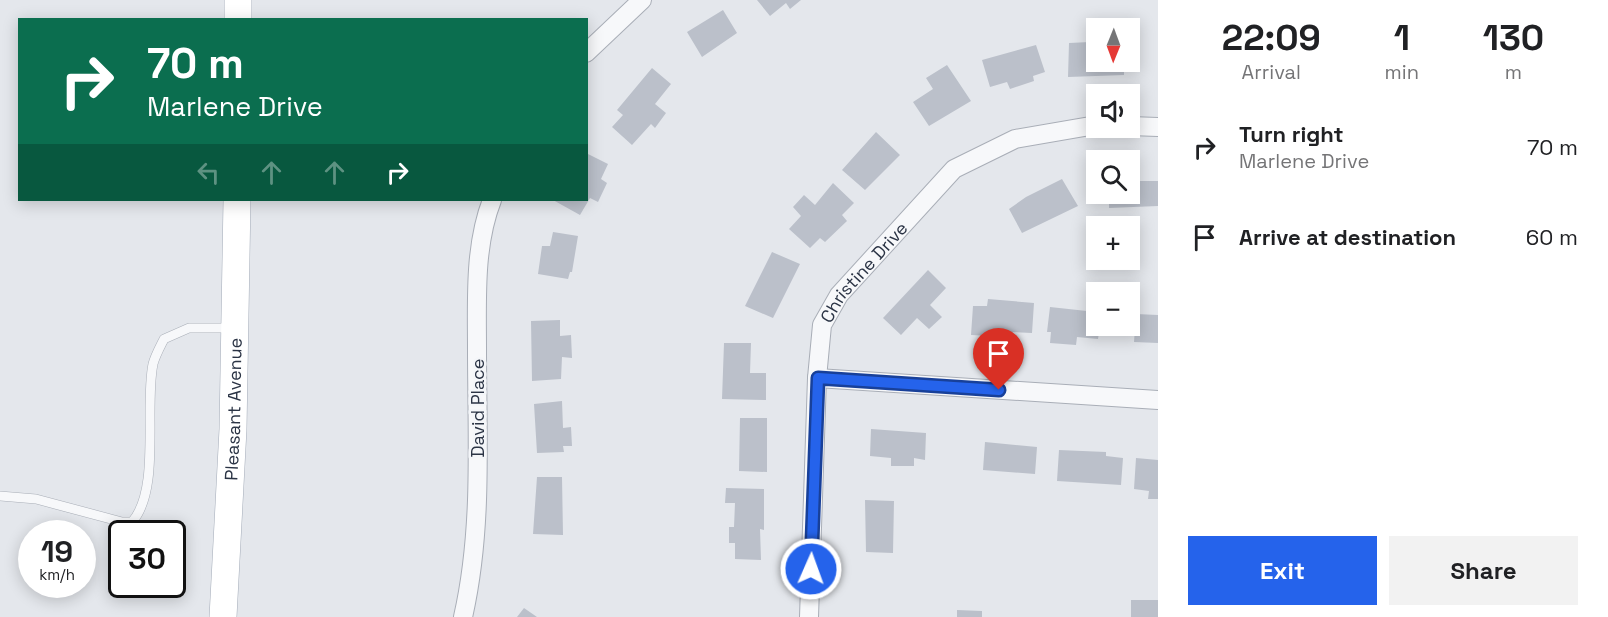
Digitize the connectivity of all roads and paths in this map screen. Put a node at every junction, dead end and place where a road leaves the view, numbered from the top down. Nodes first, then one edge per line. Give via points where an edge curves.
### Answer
1 (238, 0) edge
2 (642, 0) edge
3 (238, 18) edge
4 (588, 51) edge
5 (1140, 126) edge
6 (1086, 127) edge
7 (1158, 127) edge
8 (237, 201) edge
9 (492, 201) edge
10 (233, 328) junction
11 (818, 378) junction
12 (1158, 400) edge
13 (0, 496) edge
14 (223, 617) edge
15 (463, 617) edge
16 (809, 617) edge

1 - 3 main road
2 - 4 street
5 - 7 street
6 - 11 street, Christine Drive via 1015,139 954,170 839,295 822,325
8 - 10 main road, Pleasant Avenue
9 - 15 street, David Place via 477,277 477,538
10 - 13 lane via 189,328 164,339 153,363 148,429 150,466 141,513 132,522 36,499
10 - 14 main road, Pleasant Avenue via 233,429
11 - 12 street
11 - 16 street, Christine Drive

